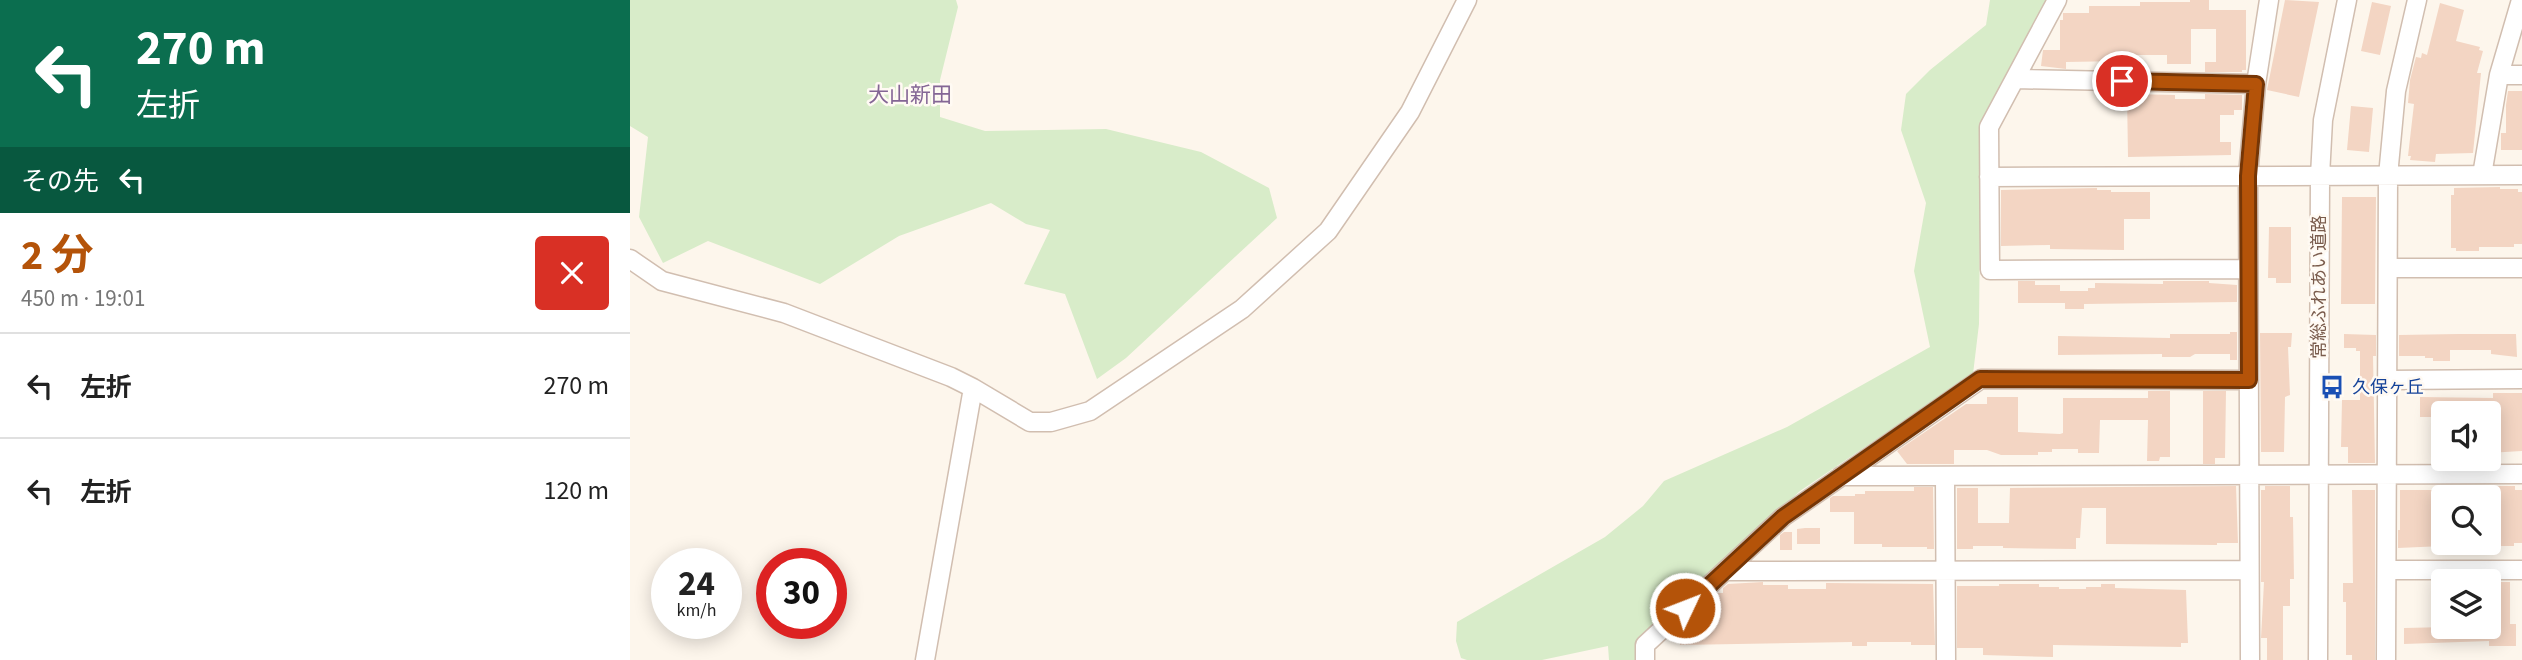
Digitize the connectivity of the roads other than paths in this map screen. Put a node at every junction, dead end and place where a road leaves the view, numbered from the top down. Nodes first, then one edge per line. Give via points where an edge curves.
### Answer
1 (1466, 0) edge
2 (2057, 0) edge
3 (2269, 0) edge
4 (2347, 0) edge
5 (2417, 0) edge
6 (2521, 0) edge
7 (2499, 75) junction
8 (2522, 75) edge
9 (2015, 79) junction
10 (2256, 84) junction
11 (2522, 175) edge
12 (2248, 176) junction
13 (2320, 176) junction
14 (2388, 176) junction
15 (2482, 176) junction
16 (1989, 177) junction
17 (630, 259) edge
18 (2388, 268) junction
19 (2522, 268) edge
20 (2248, 269) junction
21 (2522, 379) edge
22 (2249, 380) junction
23 (2388, 380) junction
24 (973, 388) junction
25 (2317, 474) junction
26 (2522, 474) edge
27 (2249, 475) junction
28 (2387, 475) junction
29 (1841, 476) junction
30 (1945, 476) junction
31 (2249, 570) junction
32 (2387, 570) junction
33 (2522, 570) edge
34 (1724, 571) junction
35 (1945, 571) junction
36 (925, 660) edge
37 (1645, 660) edge
38 (1946, 660) edge
39 (2250, 660) edge
40 (2318, 660) edge
41 (2386, 660) edge

1 - 24 street via 1410,113 1328,231 1242,309 1090,411 1051,422 1030,422
2 - 9 street
3 - 10 street
4 - 13 street, 常総ふれあい道路 via 2323,120
5 - 14 street via 2396,92
6 - 7 street
7 - 8 street
7 - 15 street
9 - 10 street
9 - 16 street via 1989,127
10 - 12 street
11 - 15 street
12 - 13 street
12 - 16 street
12 - 20 street
13 - 14 street
13 - 25 street, 常総ふれあい道路
14 - 15 street
14 - 18 street
16 - 20 street via 1990,270
17 - 24 street via 662,281 784,313
18 - 19 street
18 - 23 street
20 - 22 street
21 - 23 street
22 - 27 street
22 - 29 street via 1980,379
23 - 28 street
24 - 36 street
25 - 27 street
25 - 28 street
25 - 40 street, 常総ふれあい道路
26 - 28 street
27 - 30 street
27 - 31 street
28 - 32 street
29 - 30 street
29 - 34 street via 1783,517
30 - 35 street
31 - 35 street
31 - 39 street
32 - 33 street
32 - 41 street
34 - 35 street
34 - 37 street via 1645,645
35 - 38 street

